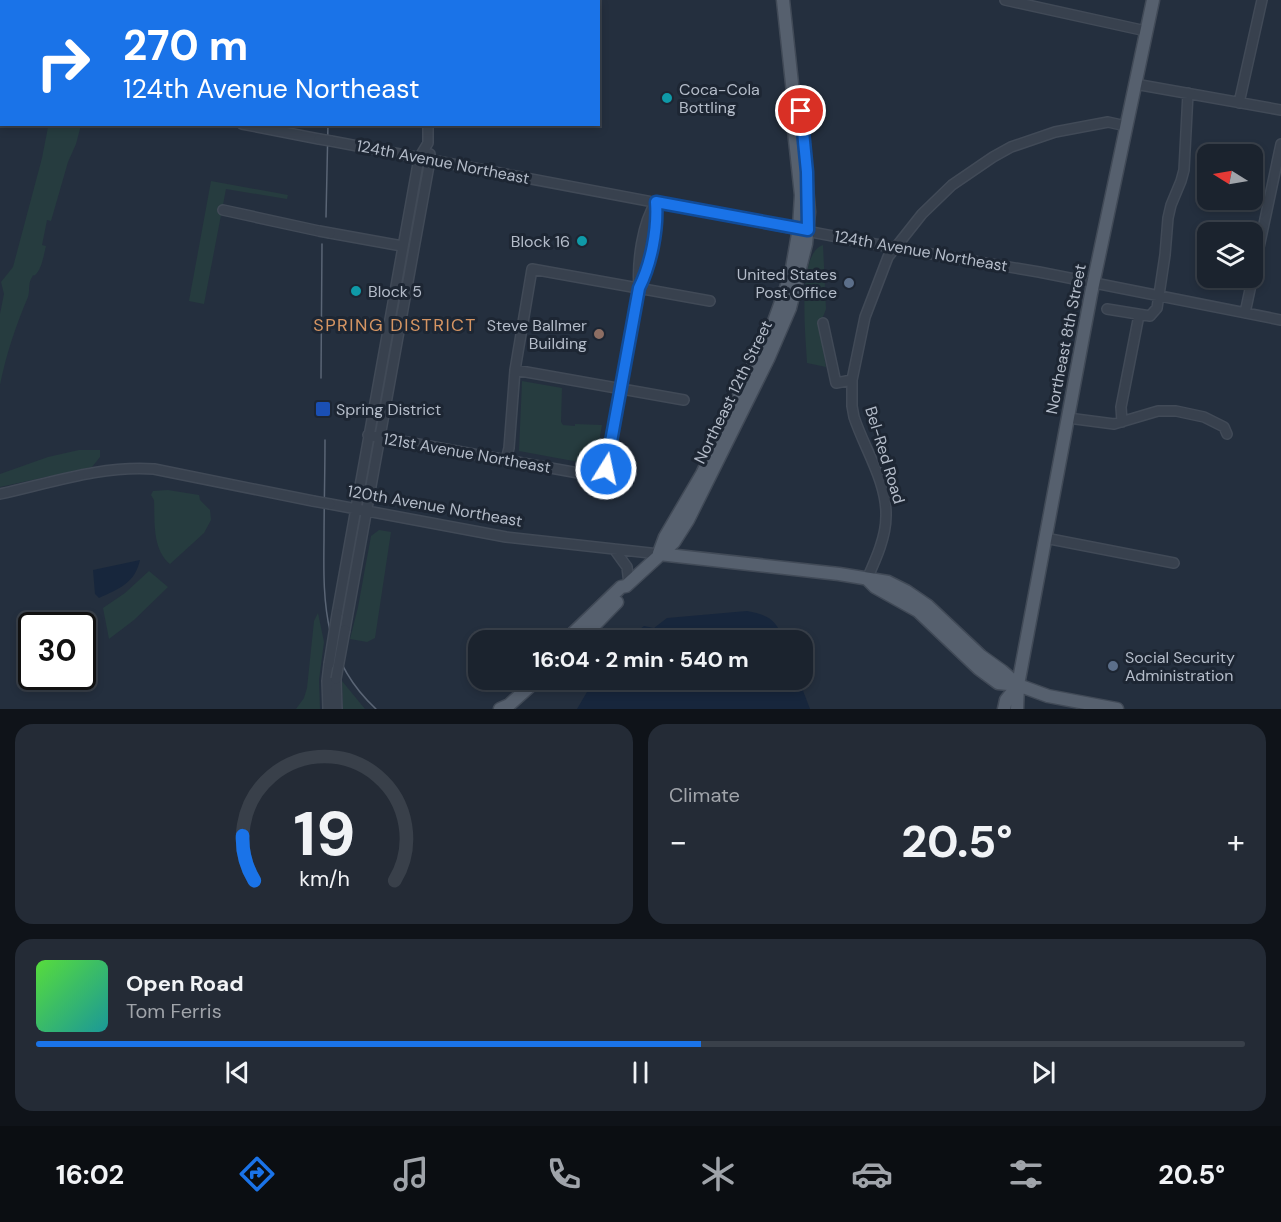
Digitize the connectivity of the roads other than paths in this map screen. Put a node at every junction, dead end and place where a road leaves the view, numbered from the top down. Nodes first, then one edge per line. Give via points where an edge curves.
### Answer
1 (783, 0) edge
2 (1005, 0) edge
3 (1153, 0) edge
4 (1262, 0) edge
5 (1146, 31) junction
6 (1135, 84) junction
7 (1188, 93) junction
8 (1239, 103) junction
9 (1281, 110) edge
10 (252, 126) edge
11 (428, 126) edge
12 (1126, 126) junction
13 (428, 142) junction
14 (1281, 144) edge
15 (419, 158) junction
16 (430, 160) junction
17 (656, 202) junction
18 (223, 210) dead end
19 (804, 229) junction
20 (402, 246) junction
21 (896, 248) junction
22 (1093, 283) junction
23 (639, 288) junction
24 (1159, 296) junction
25 (710, 302) dead end
26 (1107, 309) dead end
27 (1245, 313) junction
28 (1139, 315) junction
29 (1281, 320) edge
30 (823, 323) dead end
31 (515, 370) junction
32 (852, 380) junction
33 (620, 389) junction
34 (684, 400) dead end
35 (1068, 418) junction
36 (1122, 422) junction
37 (368, 435) junction
38 (1227, 435) dead end
39 (381, 437) junction
40 (506, 460) junction
41 (0, 494) edge
42 (355, 509) junction
43 (367, 512) junction
44 (1045, 538) junction
45 (614, 549) junction
46 (659, 554) junction
47 (1174, 563) dead end
48 (867, 579) junction
49 (628, 585) junction
50 (576, 630) edge
51 (590, 630) edge
52 (1018, 685) junction
53 (514, 690) edge
54 (526, 690) edge
55 (1111, 708) edge
56 (328, 709) edge
57 (337, 709) edge
58 (499, 709) edge
59 (1004, 709) edge
60 (1017, 709) edge

1 - 19 main road
2 - 5 street
3 - 5 main road, Northeast 8th Street
4 - 8 street
5 - 6 main road, Northeast 8th Street
6 - 7 street
6 - 12 main road, Northeast 8th Street
7 - 8 street
7 - 24 street via 1184,171 1171,205
8 - 9 street
10 - 15 street, 124th Avenue Northeast, bridge
11 - 13 street
12 - 21 street, Bel-Red Road via 1108,122 1054,132 1002,152 939,196
12 - 22 main road, Northeast 8th Street
13 - 15 street
13 - 16 street
14 - 27 street
15 - 16 street, 124th Avenue Northeast
15 - 20 street
16 - 17 street, 124th Avenue Northeast
16 - 39 street
17 - 19 street, 124th Avenue Northeast
17 - 23 street via 648,214
18 - 20 street, bridge
19 - 21 street, 124th Avenue Northeast
19 - 46 main road, Northeast 12th Street via 795,275 763,357
20 - 37 street
21 - 22 street, 124th Avenue Northeast
21 - 32 street, Bel-Red Road via 888,257 865,317
22 - 24 street, 124th Avenue Northeast
22 - 35 main road, Northeast 8th Street
23 - 25 street
23 - 31 street via 532,269
23 - 33 street
24 - 27 street, 124th Avenue Northeast
24 - 28 street via 1153,314
26 - 28 street
27 - 29 street, 124th Avenue Northeast
28 - 36 street via 1121,407
30 - 32 street via 836,383
31 - 33 street
31 - 40 street
32 - 48 street, Bel-Red Road via 854,417 882,491 886,515 882,540
33 - 34 street
33 - 40 street, 121st Avenue Northeast via 602,474
35 - 36 street via 1107,424
35 - 44 main road, Northeast 8th Street
36 - 38 street via 1158,411 1176,411 1215,422 1224,427
37 - 39 street, 121st Avenue Northeast
37 - 42 street
39 - 40 street, 121st Avenue Northeast
39 - 43 street
41 - 42 street, 120th Avenue Northeast, bridge via 136,468
42 - 43 street, 120th Avenue Northeast
42 - 56 street, bridge via 328,664
43 - 45 street, 120th Avenue Northeast via 506,537
43 - 57 street, bridge via 336,679
44 - 47 street
44 - 52 main road, Northeast 8th Street
45 - 46 street, 120th Avenue Northeast
45 - 49 street via 627,567
46 - 48 main road, 120th Avenue Northeast
46 - 49 main road, Northeast 12th Street
48 - 52 main road, 120th Avenue Northeast via 888,582 918,598
49 - 50 main road, Northeast 12th Street via 621,587
49 - 51 main road, Northeast 12th Street via 626,592
52 - 55 main road, 120th Avenue Northeast via 1048,696
52 - 59 main road, Northeast 8th Street
52 - 60 main road, Northeast 8th Street
53 - 58 main road
54 - 58 main road

